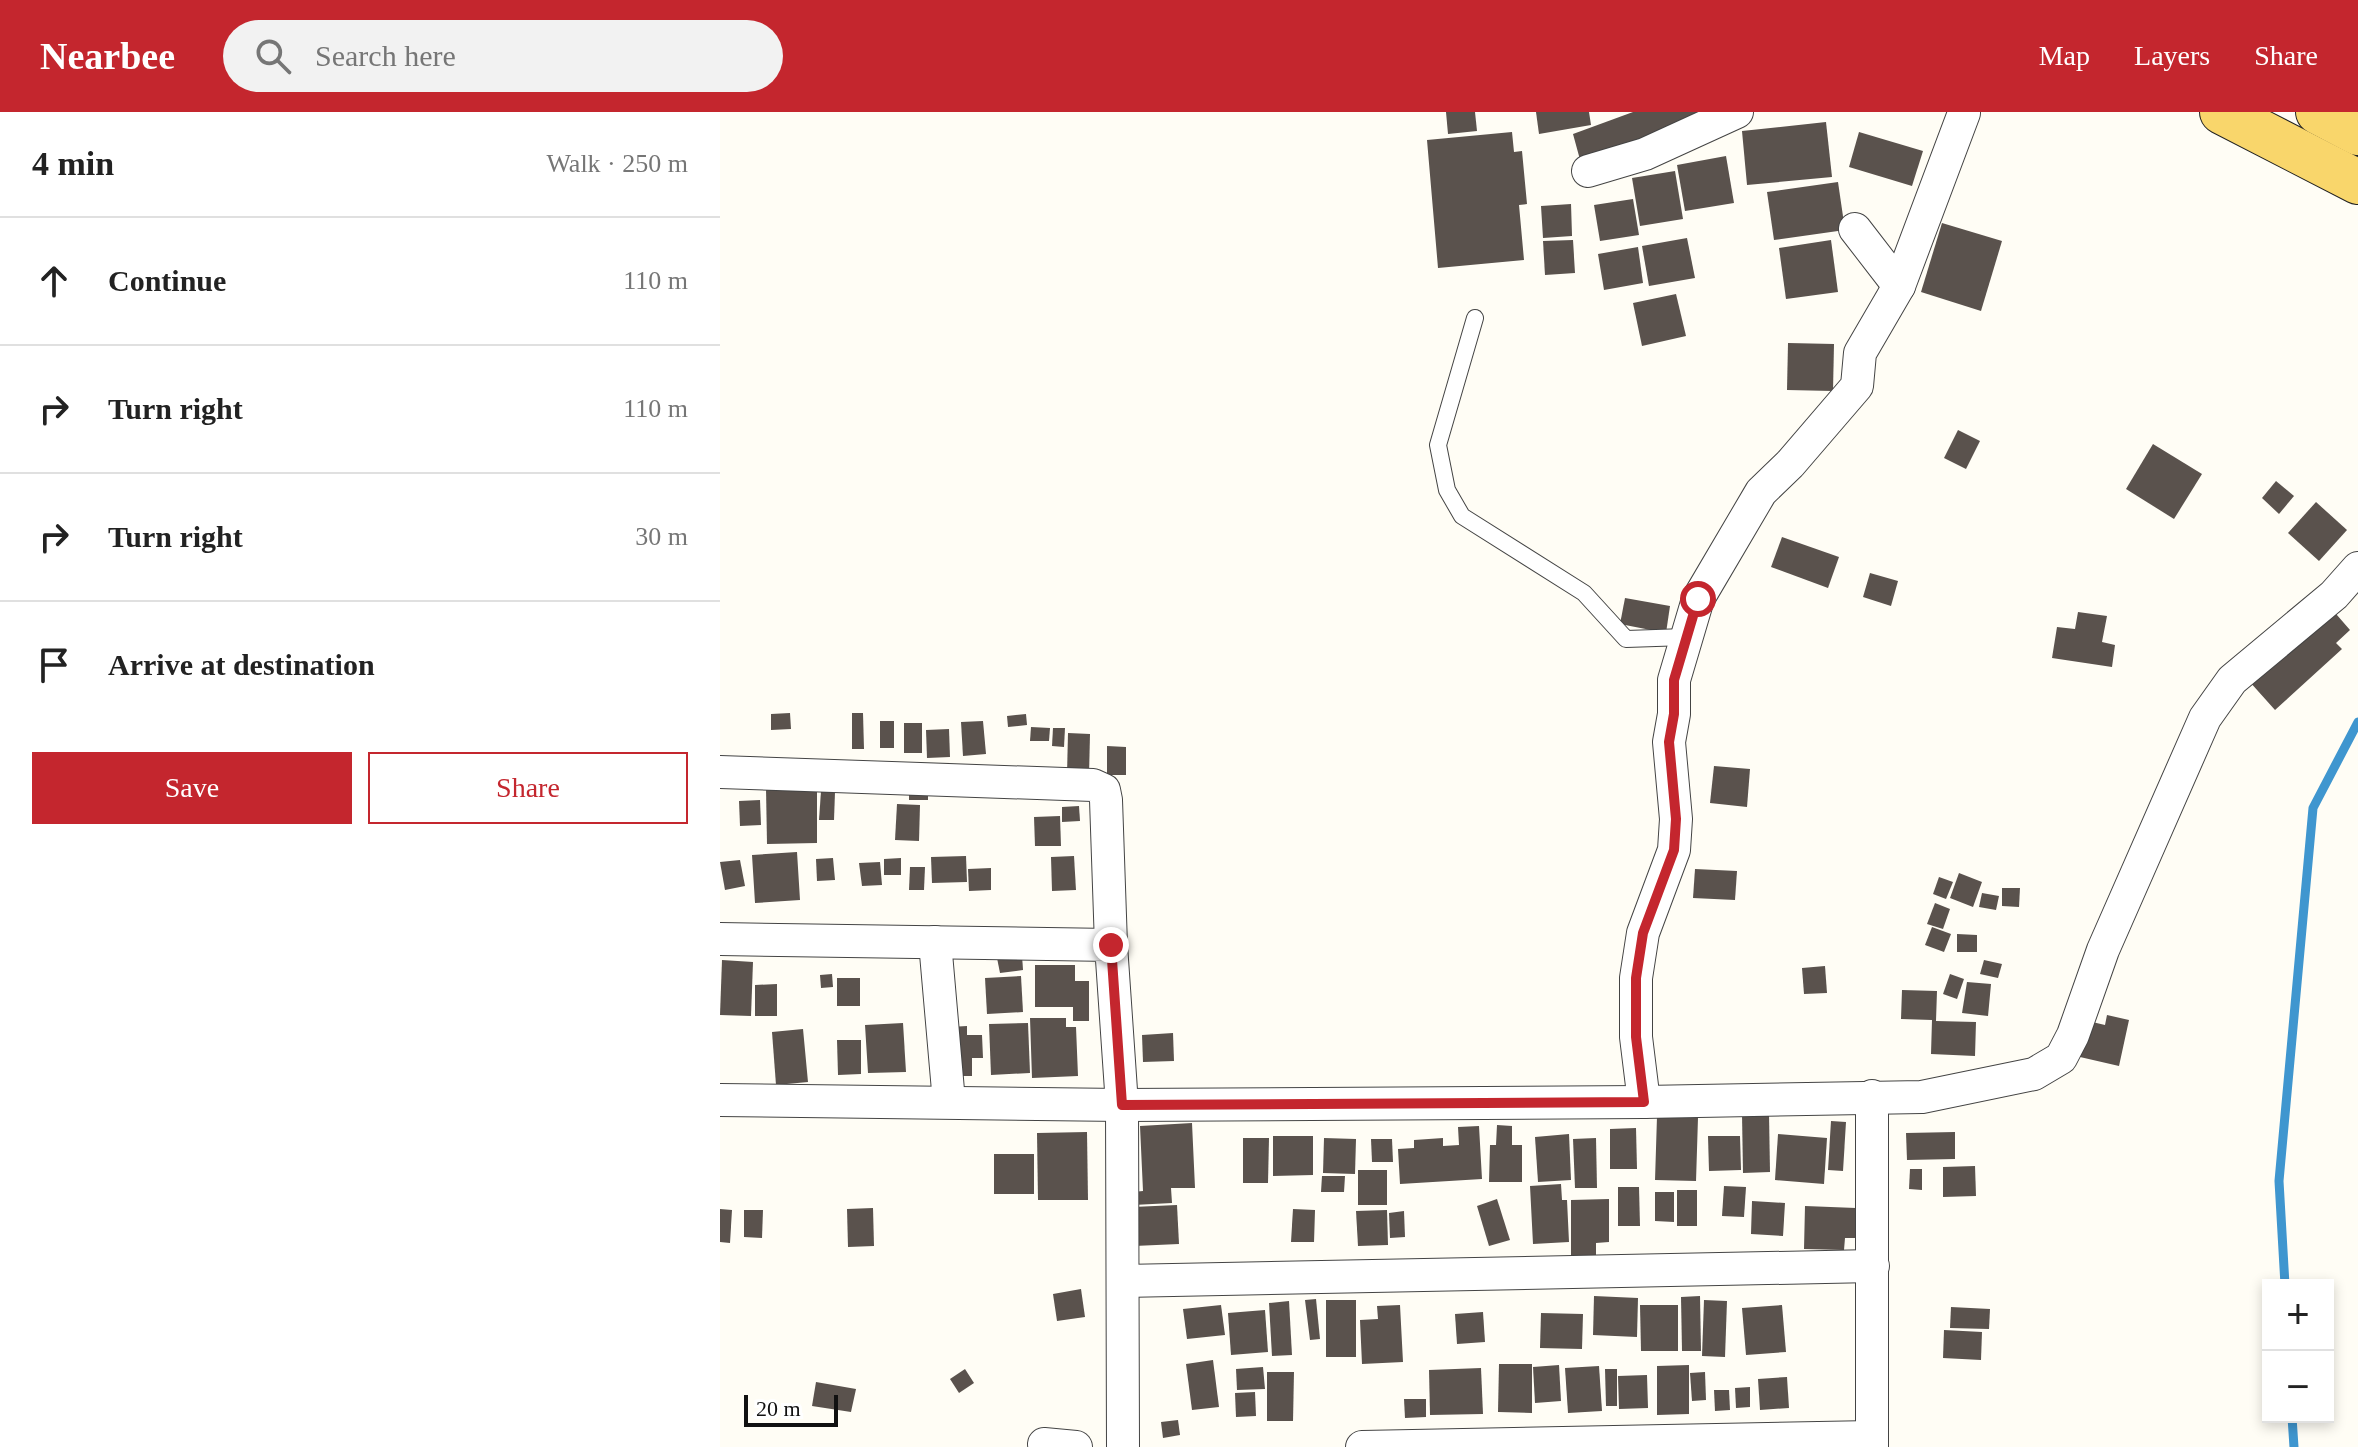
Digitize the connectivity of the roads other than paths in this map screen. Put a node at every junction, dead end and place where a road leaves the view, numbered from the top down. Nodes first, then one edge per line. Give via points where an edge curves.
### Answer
1 (1737, 112) edge
2 (2222, 112) edge
3 (2318, 112) edge
4 (1964, 113) edge
5 (2358, 133) edge
6 (1588, 171) dead end
7 (2358, 182) edge
8 (1855, 229) dead end
9 (1899, 286) junction
10 (1475, 318) dead end
11 (2358, 568) edge
12 (1686, 637) junction
13 (720, 772) edge
14 (720, 939) edge
15 (935, 942) junction
16 (1111, 945) junction
17 (1872, 1096) junction
18 (720, 1100) edge
19 (949, 1102) junction
20 (1644, 1102) junction
21 (1122, 1105) junction
22 (1873, 1266) junction
23 (1123, 1281) junction
24 (1872, 1442) edge
25 (1044, 1444) dead end
26 (1076, 1447) edge
27 (1123, 1447) edge
28 (1362, 1447) edge

1 - 6 street via 1645,154
2 - 7 main road
3 - 5 main road
4 - 9 street
8 - 9 street
9 - 12 street via 1860,353 1857,386 1761,492 1698,599
10 - 12 lane via 1438,445 1447,490 1462,516 1584,593 1626,639
11 - 17 street via 2334,595 2232,680 2205,718 2061,1058 2034,1074 1922,1097
12 - 20 street via 1674,680 1669,742 1674,850 1643,933 1636,978
13 - 16 street via 1093,785 1104,790 1106,800
14 - 15 street
15 - 16 street
15 - 19 street
16 - 21 street
17 - 20 street
17 - 22 street
18 - 19 street
19 - 21 street
20 - 21 street
21 - 23 street
22 - 23 street
22 - 24 street
23 - 27 street
24 - 28 street
25 - 26 street

